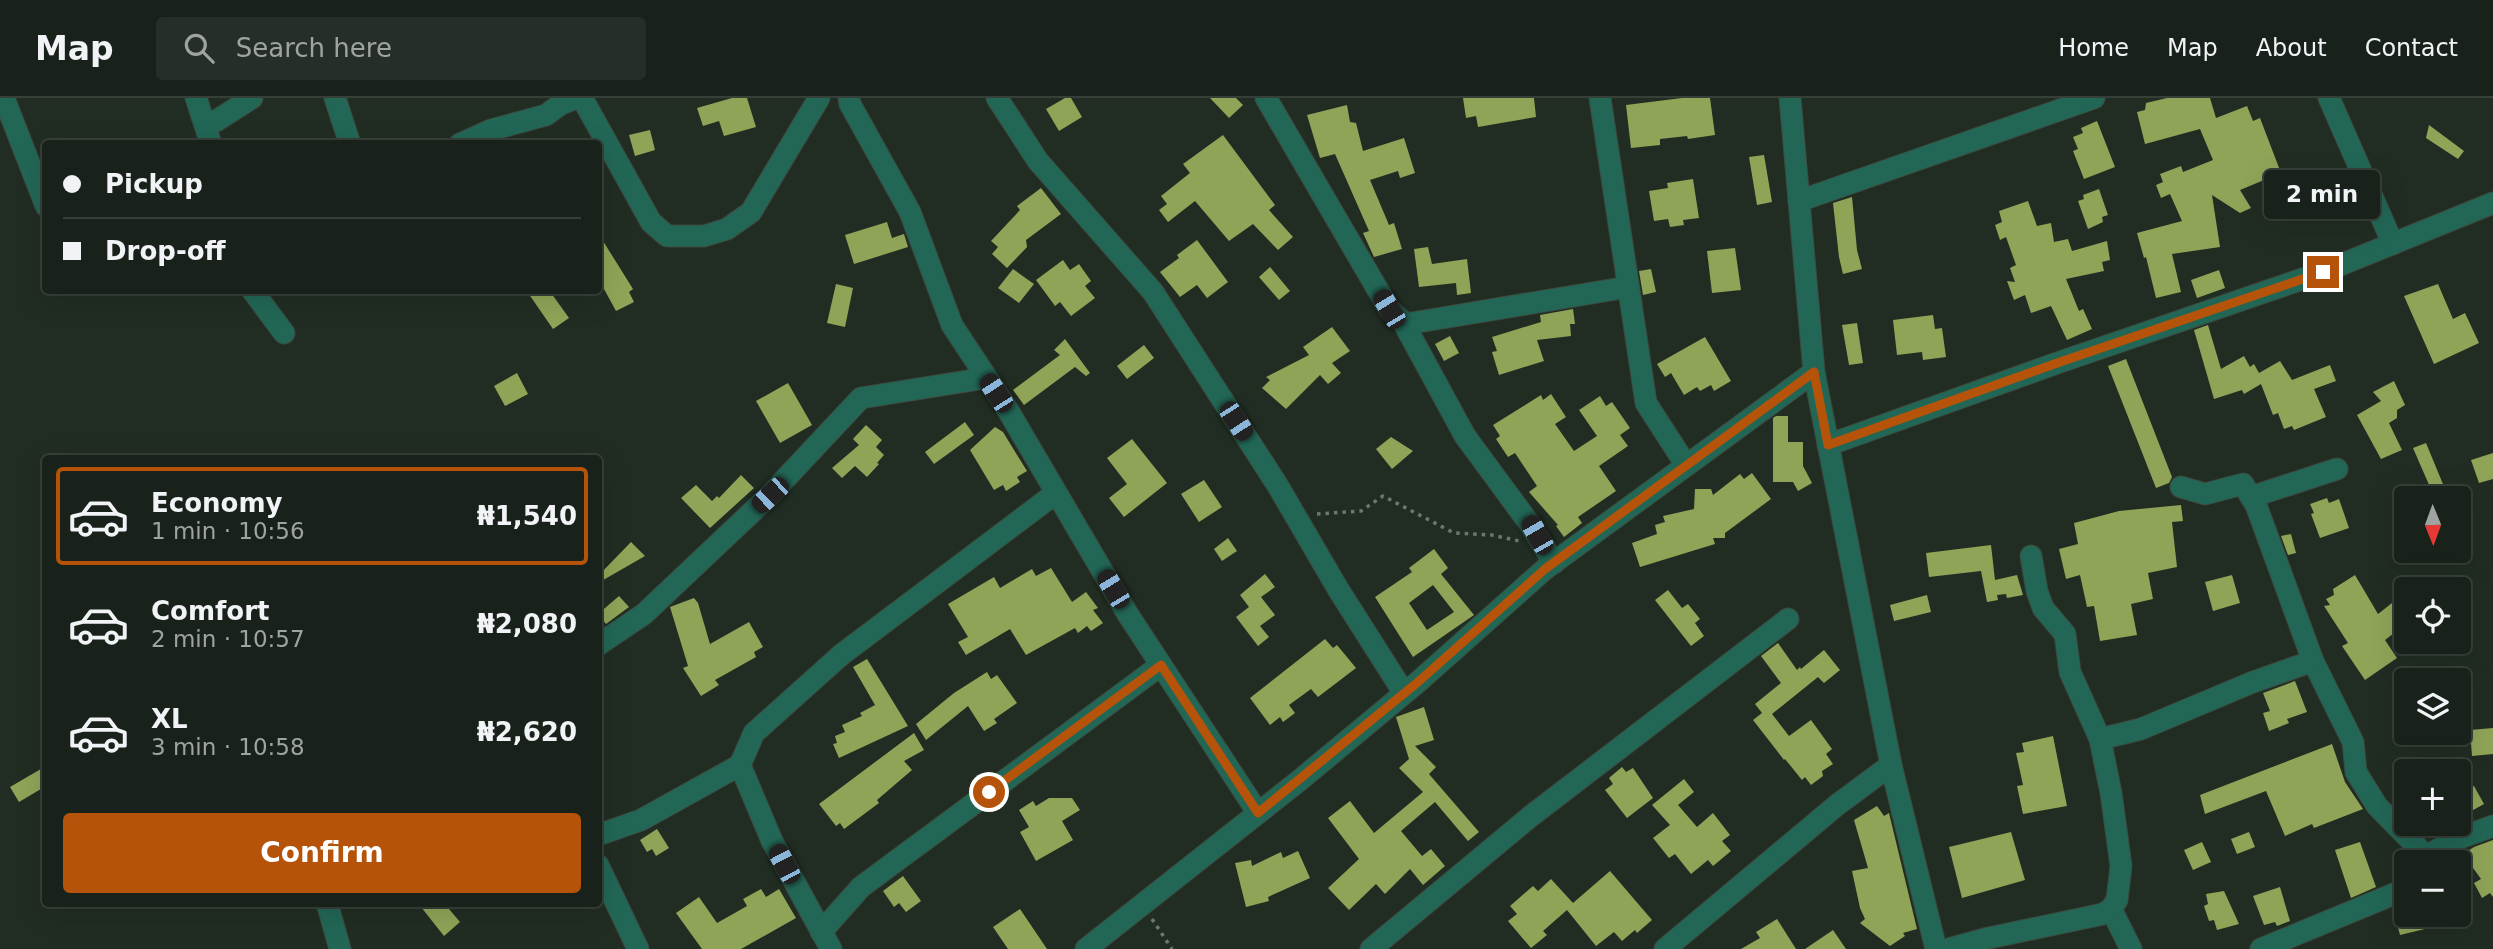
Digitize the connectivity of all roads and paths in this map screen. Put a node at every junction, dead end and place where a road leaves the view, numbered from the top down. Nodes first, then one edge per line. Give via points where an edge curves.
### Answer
1 (196, 98) edge
2 (252, 98) edge
3 (335, 98) edge
4 (577, 98) edge
5 (582, 98) edge
6 (819, 98) edge
7 (849, 98) edge
8 (997, 98) edge
9 (1266, 98) edge
10 (1601, 98) edge
11 (1790, 98) edge
12 (2094, 98) edge
13 (2329, 98) edge
14 (3, 100) edge
15 (208, 134) edge
16 (349, 140) edge
17 (469, 140) edge
18 (42, 196) edge
19 (1799, 201) junction
20 (2493, 203) edge
21 (2392, 244) junction
22 (1628, 287) junction
23 (255, 294) edge
24 (1403, 322) junction
25 (284, 333) dead end
26 (1814, 372) junction
27 (986, 378) junction
28 (1828, 445) junction
29 (1686, 465) junction
30 (2337, 469) dead end
31 (2181, 487) dead end
32 (1056, 493) junction
33 (2251, 497) junction
34 (1294, 514) junction
35 (1549, 555) junction
36 (2031, 556) dead end
37 (1788, 619) dead end
38 (602, 642) edge
39 (2313, 661) junction
40 (1161, 665) junction
41 (1404, 693) junction
42 (2100, 739) junction
43 (740, 765) junction
44 (1891, 765) junction
45 (1258, 813) junction
46 (2493, 826) edge
47 (602, 834) edge
48 (2418, 850) edge
49 (2440, 850) edge
50 (602, 873) edge
51 (2394, 894) edge
52 (1142, 904) junction
53 (328, 907) edge
54 (2111, 909) junction
55 (826, 940) edge
56 (341, 949) edge
57 (638, 949) edge
58 (1086, 949) edge
59 (1172, 949) edge
60 (1371, 949) edge
61 (1665, 949) edge
62 (1936, 949) edge
63 (1948, 949) edge
64 (2131, 949) edge
65 (2261, 949) edge

1 - 15 street
2 - 15 street via 216,121
3 - 16 street
4 - 17 street via 546,115
5 - 6 street via 651,222 667,236 704,236 727,229 751,212
7 - 27 street via 910,212 952,326
8 - 34 street via 1038,161 1153,292
9 - 24 street via 1389,309
10 - 22 street
11 - 19 street
12 - 19 street
13 - 21 street
14 - 18 street
19 - 26 street
20 - 21 street
21 - 28 street
22 - 24 street
22 - 29 street via 1646,402
23 - 25 street
24 - 35 street via 1465,436
26 - 28 street
26 - 29 street
27 - 32 street
27 - 38 street via 861,398 770,495 644,614
28 - 44 street
29 - 35 street
30 - 33 street
31 - 33 street via 2205,494 2243,484
32 - 40 street
32 - 43 street via 841,655 754,733
33 - 39 street
34 - 35 path via 1362,511 1382,496 1454,533 1492,535
34 - 41 street
35 - 41 street
36 - 42 street via 2043,608 2065,634 2070,672
37 - 60 street via 1531,816
39 - 42 street via 2141,729
39 - 48 street via 2353,742 2356,772 2363,786
40 - 45 street
40 - 55 street via 861,887
41 - 45 street
42 - 54 street via 2121,866 2119,893
43 - 47 street via 641,820
43 - 55 street via 772,841
44 - 61 street
44 - 62 street
45 - 52 street
46 - 49 street
50 - 57 street
51 - 65 street
52 - 58 street
52 - 59 path
53 - 56 street
54 - 63 street
54 - 64 street

